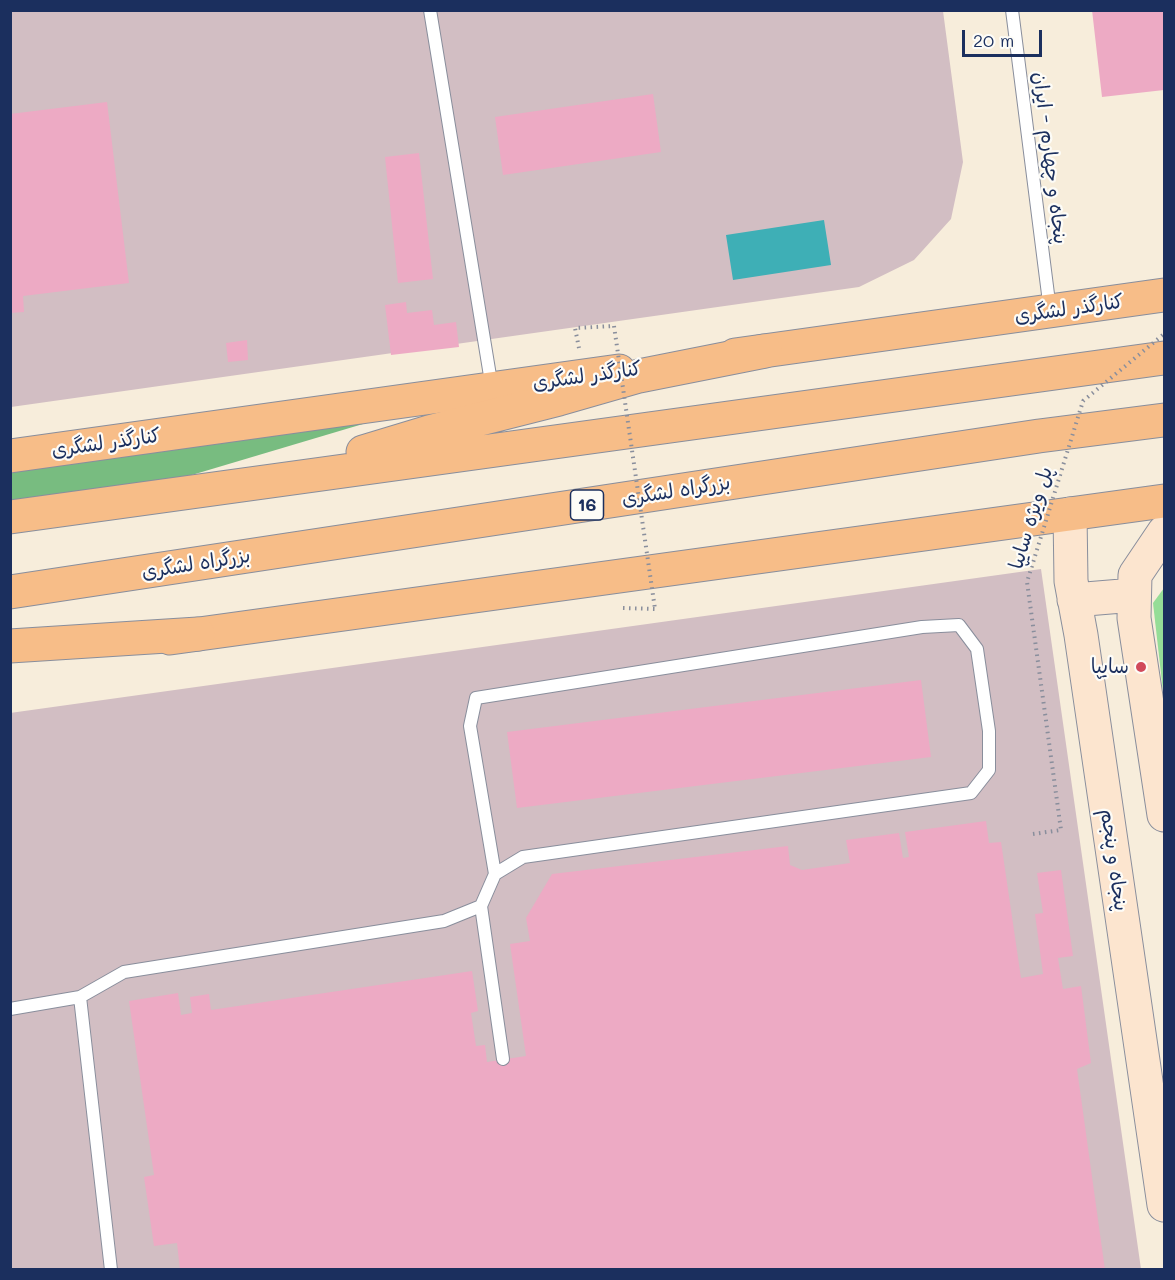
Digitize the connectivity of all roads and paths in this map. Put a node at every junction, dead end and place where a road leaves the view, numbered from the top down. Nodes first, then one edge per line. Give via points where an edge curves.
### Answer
1 (430, 10) edge
2 (1012, 10) edge
3 (1164, 295) edge
4 (1050, 311) junction
5 (575, 328) dead end
6 (1164, 334) edge
7 (765, 351) junction
8 (1164, 358) edge
9 (492, 389) junction
10 (1164, 420) edge
11 (10, 456) edge
12 (261, 482) junction
13 (1164, 501) edge
14 (1070, 514) junction
15 (10, 518) edge
16 (1164, 532) edge
17 (10, 592) edge
18 (1134, 595) junction
19 (1074, 600) junction
20 (615, 608) dead end
21 (198, 634) junction
22 (10, 646) edge
23 (10, 660) edge
24 (1164, 815) edge
25 (1034, 834) dead end
26 (495, 874) junction
27 (481, 906) junction
28 (80, 997) junction
29 (10, 1009) edge
30 (503, 1059) dead end
31 (1164, 1205) edge
32 (111, 1269) edge

1 - 9 lane
2 - 4 lane, پنجاه و چهارم - ایران
3 - 4 main road, کنارگذر لشگری
4 - 7 main road, کنارگذر لشگری
5 - 20 path, bridge via 614,326 655,609
6 - 25 path, پل ویژه سایپا, bridge via 1083,401 1027,582 1061,830
7 - 9 main road, کنارگذر لشگری
7 - 12 main road via 639,376
8 - 12 main road
9 - 11 main road, کنارگذر لشگری
10 - 17 main road, بزرگراه لشگری / 16
12 - 15 main road
13 - 14 main road
14 - 19 main road, پنجاه و پنجم
14 - 21 main road
16 - 18 main road via 1135,575
18 - 19 main road
18 - 24 main road via 1134,618
19 - 31 main road, پنجاه و پنجم
21 - 22 main road
21 - 23 main road
26 - 26 lane via 523,857 971,793 989,770 977,649 959,625 922,627 476,698 470,726
26 - 27 lane
27 - 28 lane via 444,921 124,972
27 - 30 lane
28 - 29 lane
28 - 32 lane

